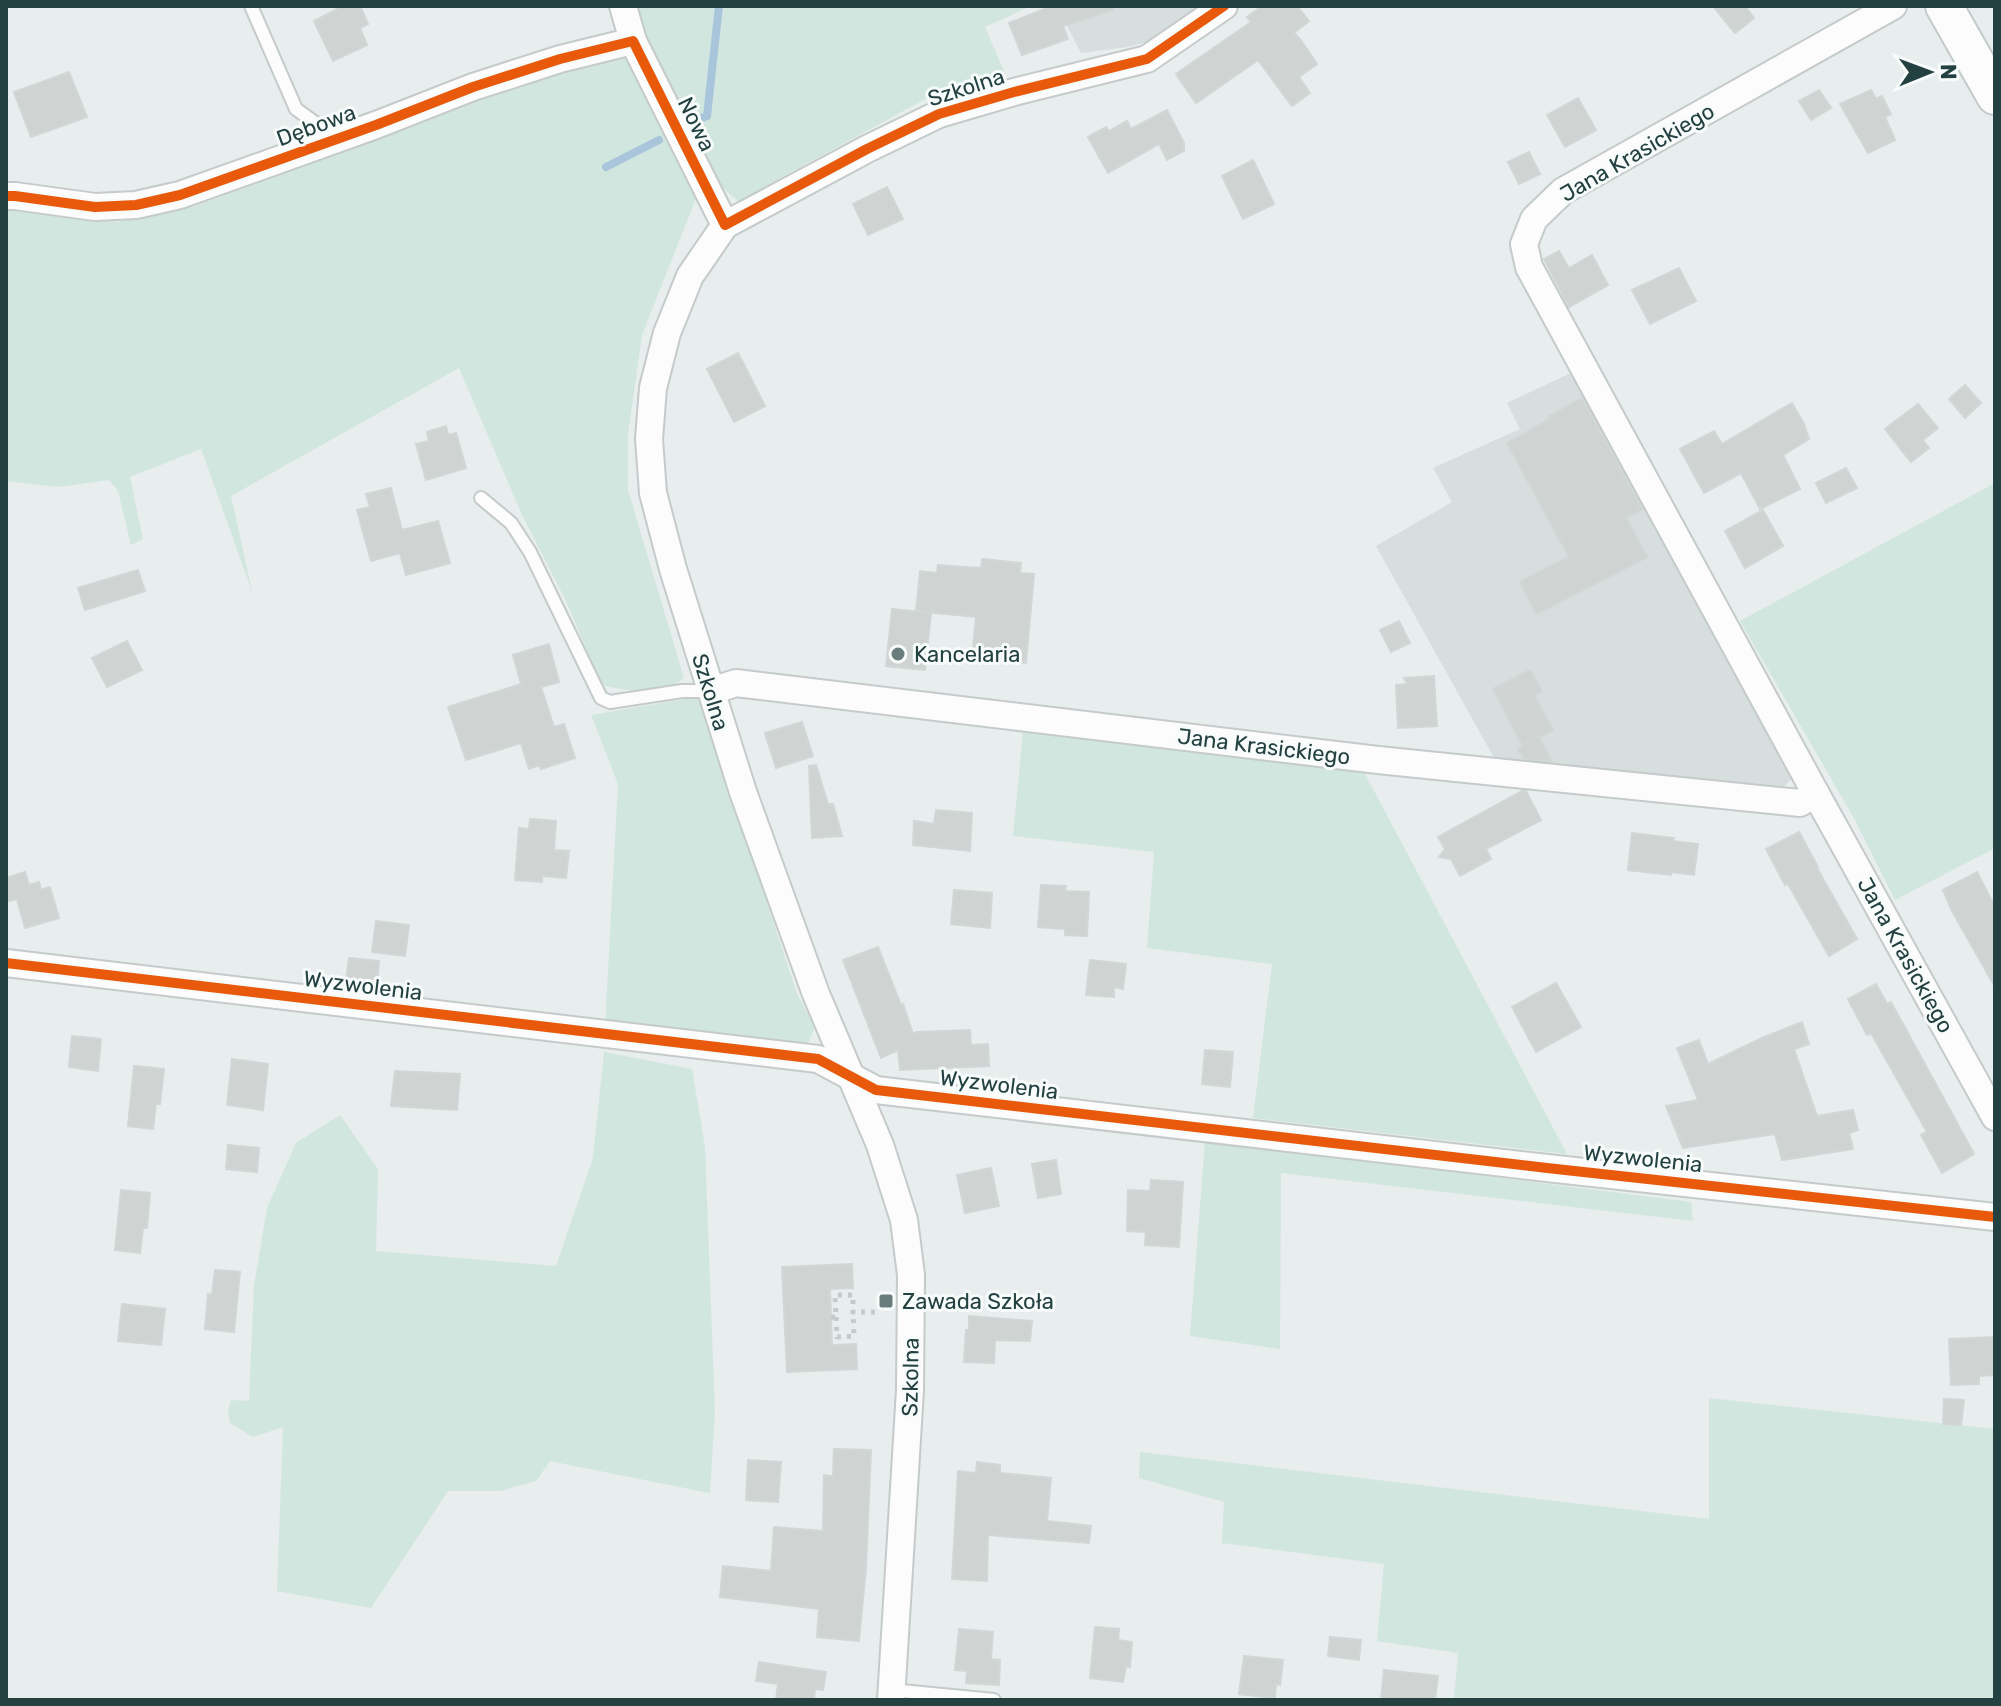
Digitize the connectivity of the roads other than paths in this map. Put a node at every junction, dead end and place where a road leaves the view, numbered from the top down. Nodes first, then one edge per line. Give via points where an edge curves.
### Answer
1 (251, 6) edge
2 (623, 6) edge
3 (1224, 6) edge
4 (1893, 6) edge
5 (1944, 6) edge
6 (633, 41) junction
7 (1995, 96) edge
8 (337, 139) junction
9 (6, 196) edge
10 (725, 225) junction
11 (481, 498) dead end
12 (711, 691) junction
13 (1816, 794) junction
14 (6, 963) edge
15 (850, 1075) junction
16 (1995, 1117) edge
17 (1995, 1217) edge
18 (891, 1695) edge
19 (994, 1700) edge

1 - 8 lane via 296,109
2 - 6 street, Nowa
3 - 10 street, Szkolna via 1147,59 939,114
4 - 13 street, Jana Krasickiego via 1563,191 1534,219 1524,244 1529,267
5 - 7 main road
6 - 8 street, Dębowa via 488,82
6 - 10 street, Nowa
8 - 9 street, Dębowa via 180,195 136,205 95,207
10 - 12 street, Szkolna via 690,276 667,333 653,388 649,439 653,493
11 - 12 lane via 511,523 530,552 601,698 610,702
12 - 13 street, Jana Krasickiego via 736,683 1378,760 1800,803
12 - 15 street, Szkolna via 816,994
13 - 16 street, Jana Krasickiego
14 - 15 street, Wyzwolenia via 818,1059
15 - 17 street, Wyzwolenia via 876,1090
15 - 18 street, Szkolna via 904,1220 911,1275 909,1414
18 - 19 lane

